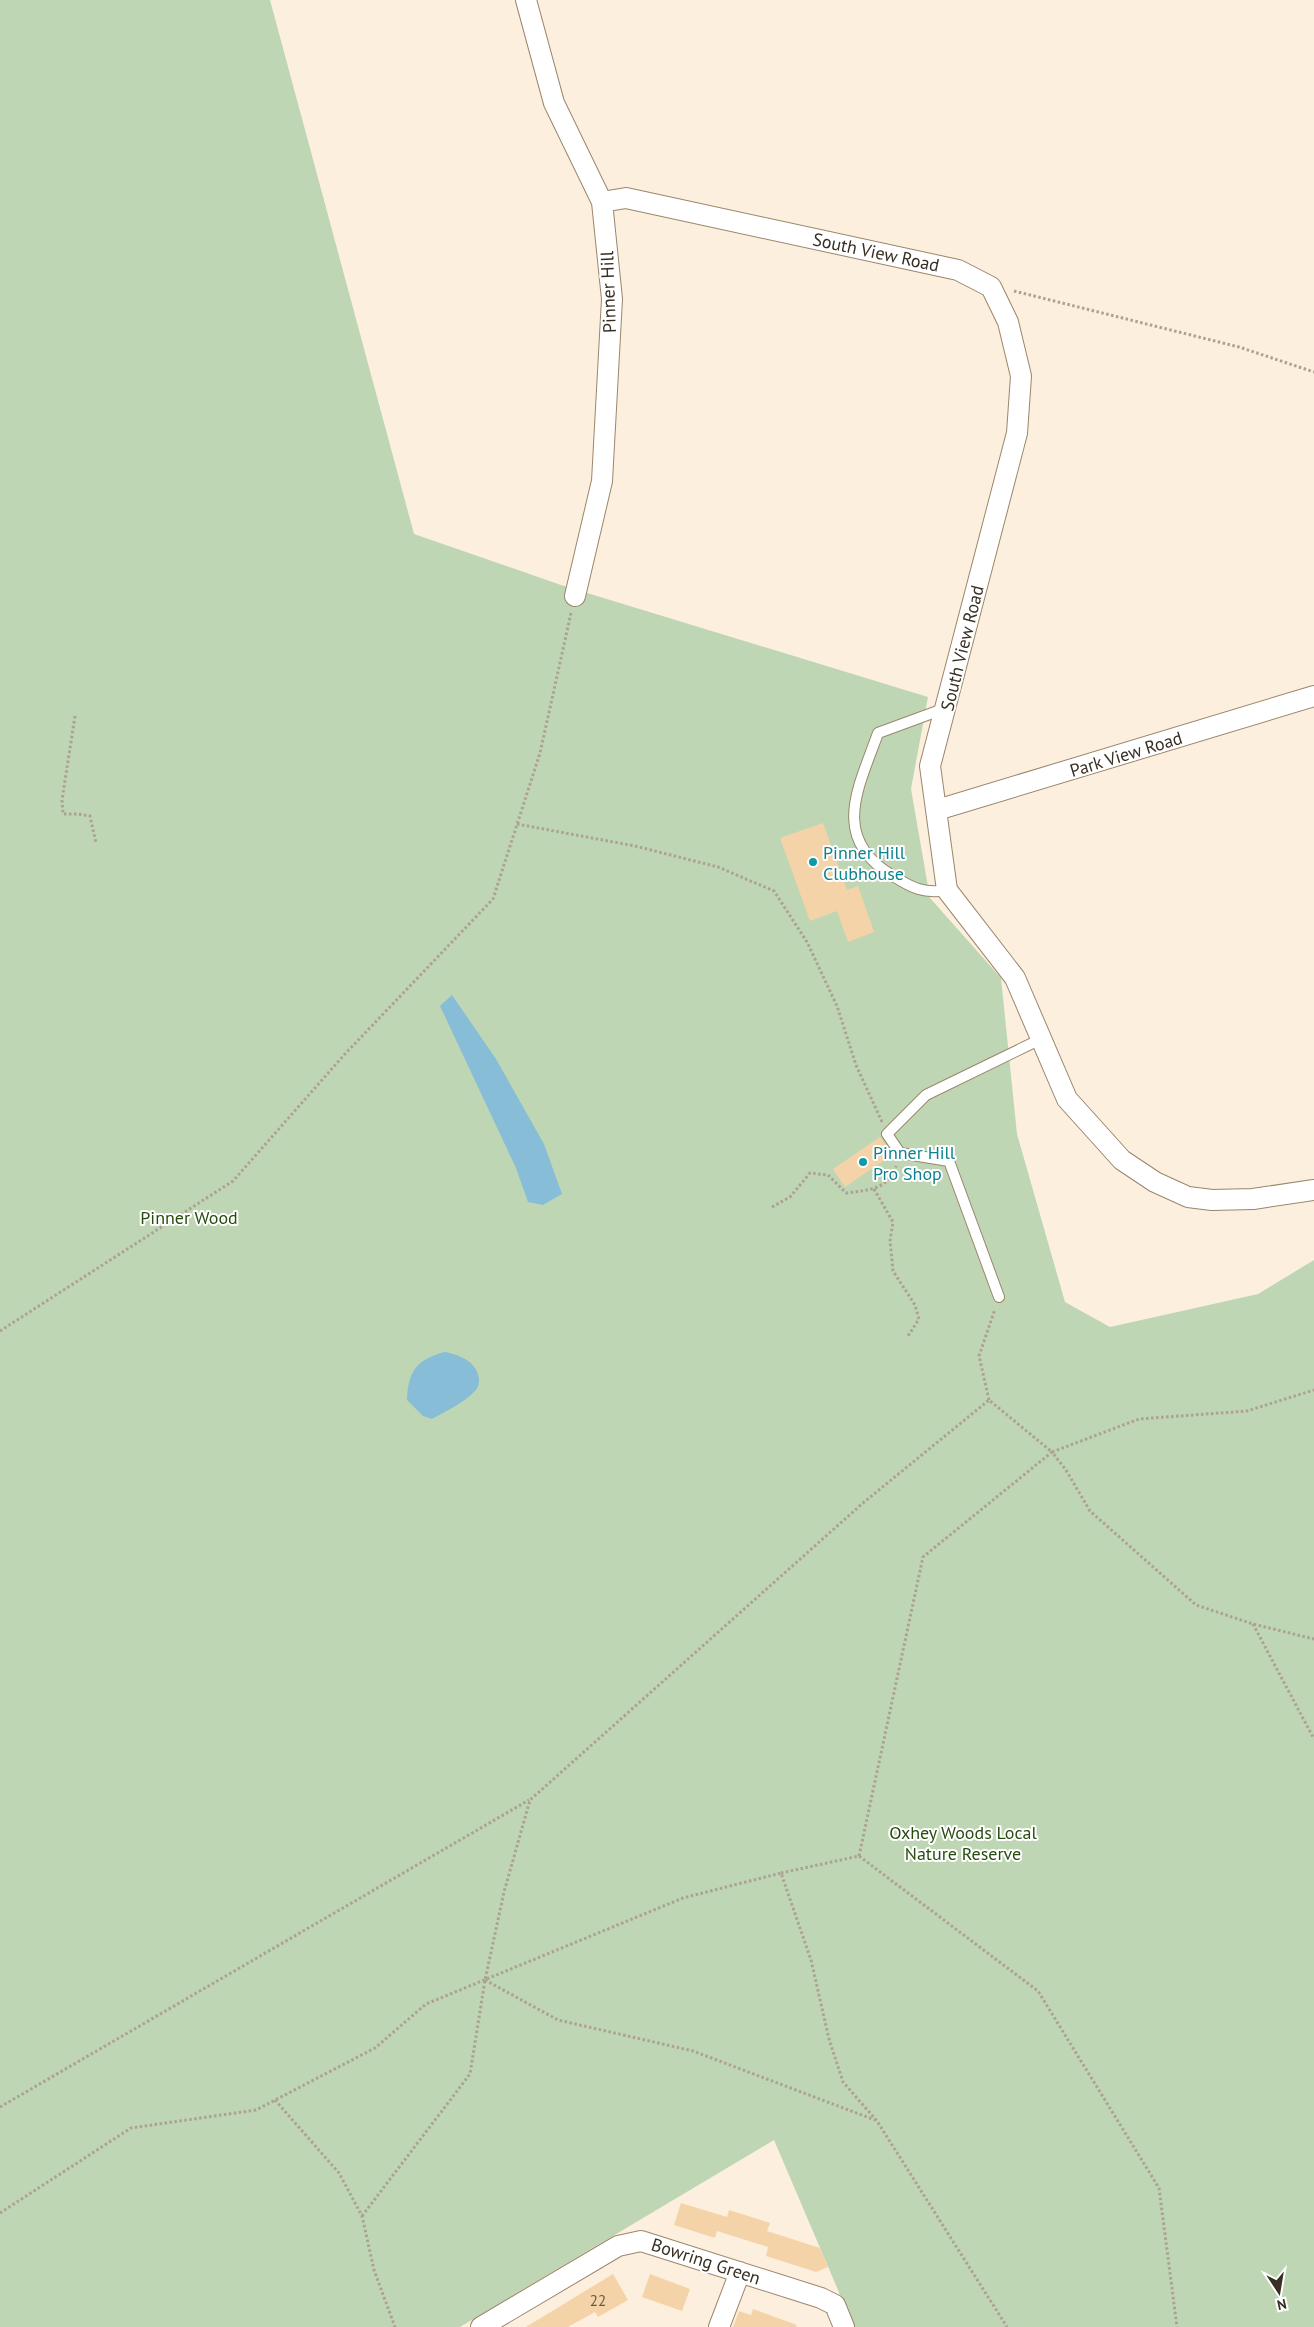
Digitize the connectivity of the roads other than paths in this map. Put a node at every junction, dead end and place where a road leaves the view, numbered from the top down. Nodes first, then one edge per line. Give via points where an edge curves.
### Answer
1 (526, 0) edge
2 (602, 202) junction
3 (575, 596) road end
4 (1314, 696) edge
5 (946, 707) junction
6 (937, 810) junction
7 (947, 890) junction
8 (1041, 1039) junction
9 (1314, 1190) edge
10 (999, 1296) road end
11 (740, 2272) junction
12 (492, 2324) edge
13 (719, 2327) edge
14 (844, 2327) edge

1 - 2 street, Pinner Hill via 554,103
2 - 3 street, Pinner Hill via 612,299 602,481
2 - 5 street, South View Road via 626,198 958,270 991,287 1008,322 1021,376 1016,433
4 - 6 street, Park View Road
5 - 6 street, South View Road via 930,766
5 - 7 lane via 878,733 854,801 852,821 870,857 888,873 930,893
6 - 7 street, South View Road
7 - 8 street via 1015,978
8 - 9 street via 1067,1099 1122,1160 1155,1182 1188,1196 1212,1200 1253,1199
8 - 10 lane via 926,1095 888,1134 900,1153 949,1161
11 - 12 street, Bowring Green via 649,2241 632,2242 618,2246
11 - 13 street
11 - 14 street, Bowring Green via 832,2303

